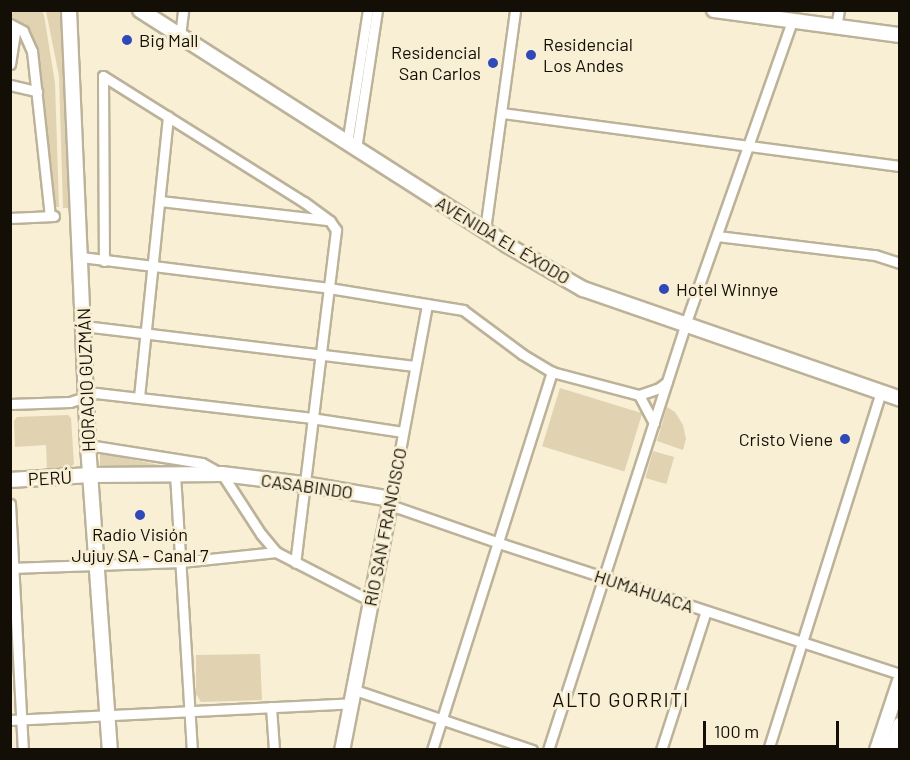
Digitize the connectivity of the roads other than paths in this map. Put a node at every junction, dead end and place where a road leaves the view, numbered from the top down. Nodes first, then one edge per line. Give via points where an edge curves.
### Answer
1 (69, 10) edge
2 (140, 10) edge
3 (183, 10) edge
4 (368, 10) edge
5 (376, 10) edge
6 (515, 10) edge
7 (714, 10) edge
8 (839, 10) edge
9 (792, 21) junction
10 (13, 26) edge
11 (836, 27) junction
12 (900, 34) edge
13 (180, 36) junction
14 (10, 64) edge
15 (10, 85) edge
16 (37, 91) junction
17 (502, 113) junction
18 (168, 116) junction
19 (352, 146) junction
20 (747, 148) junction
21 (900, 166) edge
22 (160, 201) junction
23 (10, 218) edge
24 (330, 220) junction
25 (485, 230) junction
26 (717, 236) junction
27 (81, 257) junction
28 (104, 261) junction
29 (900, 263) edge
30 (153, 268) junction
31 (329, 288) junction
32 (427, 304) junction
33 (686, 325) junction
34 (84, 326) junction
35 (145, 333) junction
36 (319, 354) junction
37 (416, 366) junction
38 (552, 372) junction
39 (669, 380) junction
40 (880, 392) junction
41 (85, 395) junction
42 (639, 395) junction
43 (139, 396) junction
44 (900, 399) edge
45 (10, 404) edge
46 (312, 418) junction
47 (654, 423) junction
48 (403, 432) junction
49 (88, 445) junction
50 (175, 474) junction
51 (222, 474) junction
52 (90, 475) junction
53 (10, 480) edge
54 (304, 484) junction
55 (391, 502) junction
56 (10, 504) edge
57 (499, 543) junction
58 (276, 552) junction
59 (181, 562) junction
60 (295, 562) junction
61 (98, 565) junction
62 (12, 568) edge
63 (603, 577) junction
64 (371, 601) junction
65 (706, 611) junction
66 (801, 642) junction
67 (900, 674) edge
68 (900, 681) edge
69 (354, 696) junction
70 (271, 707) junction
71 (191, 711) junction
72 (108, 714) junction
73 (22, 719) junction
74 (442, 719) junction
75 (10, 720) edge
76 (900, 725) edge
77 (23, 750) edge
78 (110, 750) edge
79 (192, 750) edge
80 (274, 750) edge
81 (342, 750) edge
82 (432, 750) edge
83 (532, 750) edge
84 (548, 750) edge
85 (661, 750) edge
86 (768, 750) edge
87 (877, 750) edge
88 (891, 750) edge

1 - 27 main road, HORACIO GUZMÁN
2 - 13 main road, AVENIDA EL ÉXODO
3 - 13 street
4 - 19 street
5 - 19 street
6 - 17 street
7 - 9 main road
8 - 11 street
9 - 11 main road
9 - 20 street
10 - 14 street
10 - 16 street via 23,31 32,51
11 - 12 main road
13 - 19 main road, AVENIDA EL ÉXODO
15 - 16 street
16 - 23 street via 52,216
17 - 20 street
17 - 25 street
18 - 22 street
18 - 24 street
18 - 28 street via 103,76
19 - 25 main road, AVENIDA EL ÉXODO
20 - 21 street
20 - 26 street
22 - 24 street
22 - 30 street
24 - 31 street via 336,230
25 - 33 main road, AVENIDA EL ÉXODO via 583,289
26 - 29 street via 875,255
26 - 33 street
27 - 28 street
27 - 34 main road, HORACIO GUZMÁN
28 - 30 street
30 - 31 street
30 - 35 street
31 - 32 street
31 - 36 street
32 - 37 street, RÍO SAN FRANCISCO
32 - 38 street via 463,310
33 - 39 street
33 - 40 main road, AVENIDA EL ÉXODO
34 - 35 street
34 - 41 main road, HORACIO GUZMÁN
35 - 36 street
35 - 43 street
36 - 37 street
36 - 46 street
37 - 48 street, RÍO SAN FRANCISCO
38 - 42 street
38 - 57 street
39 - 42 street
39 - 47 street
40 - 44 main road, AVENIDA EL ÉXODO
40 - 66 street
41 - 43 street
41 - 45 street via 70,402
41 - 49 main road, HORACIO GUZMÁN
42 - 47 street
43 - 46 street
46 - 48 street
46 - 54 street
47 - 63 street
48 - 55 street, RÍO SAN FRANCISCO
49 - 51 street, CASABINDO via 202,463
49 - 52 main road, HORACIO GUZMÁN
50 - 51 main road, CASABINDO
50 - 52 main road, CASABINDO
50 - 59 street
51 - 54 main road, CASABINDO
51 - 58 street
52 - 53 main road, PERÚ
52 - 61 main road, HORACIO GUZMÁN
54 - 55 main road, CASABINDO
54 - 60 street
55 - 57 street, HUMAHUACA
55 - 64 main road, RÍO SAN FRANCISCO
56 - 62 street
57 - 63 street, HUMAHUACA
57 - 74 street
58 - 59 street
58 - 60 street
59 - 61 street
59 - 71 street
60 - 64 street
61 - 62 street
61 - 72 main road, HORACIO GUZMÁN
62 - 73 street
63 - 65 street, HUMAHUACA
63 - 84 street
64 - 69 main road, RÍO SAN FRANCISCO
65 - 66 street, HUMAHUACA
65 - 85 street
66 - 67 street, HUMAHUACA
66 - 86 street
68 - 87 main road
69 - 70 street
69 - 74 street
69 - 81 main road, RÍO SAN FRANCISCO
70 - 71 street
70 - 80 street
71 - 72 street
71 - 79 street
72 - 73 street
72 - 78 main road, HORACIO GUZMÁN
73 - 75 street
73 - 77 street
74 - 82 street
74 - 83 street
76 - 88 main road

